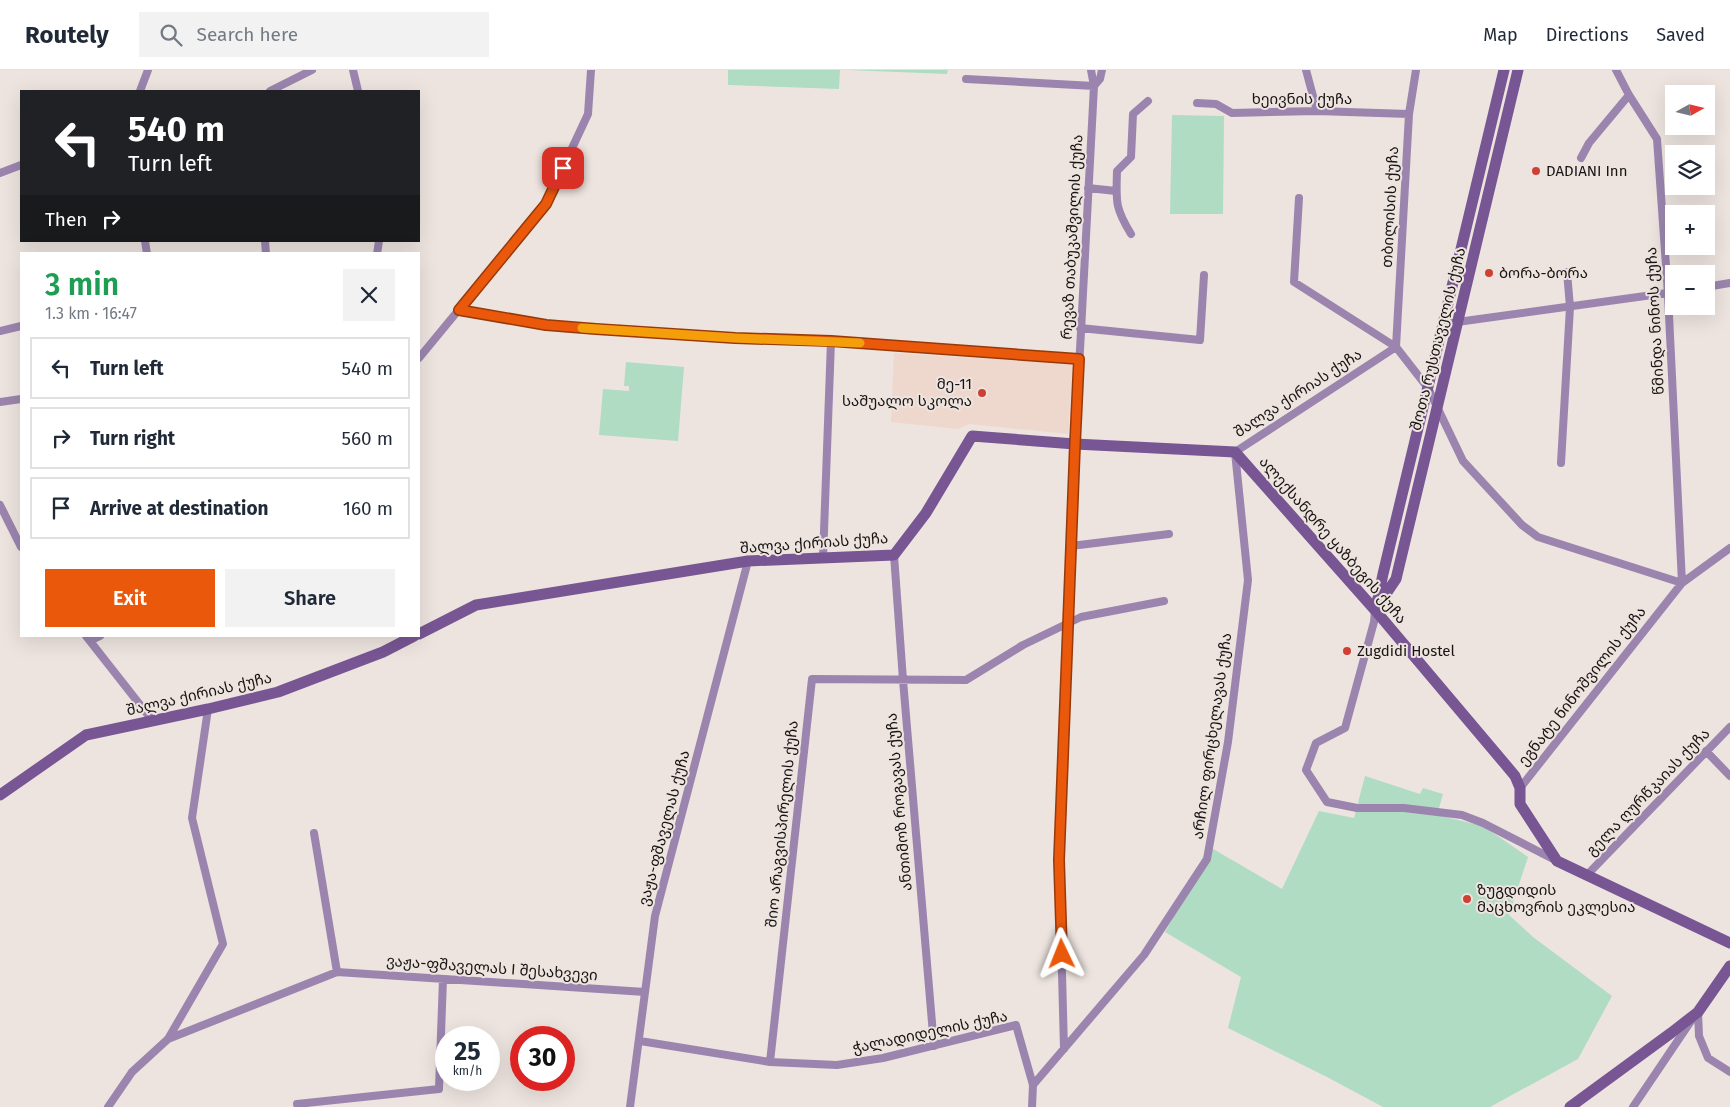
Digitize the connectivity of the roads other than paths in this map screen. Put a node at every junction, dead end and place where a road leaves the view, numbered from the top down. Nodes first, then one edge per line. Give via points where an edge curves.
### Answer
1 (148, 70) edge
2 (312, 70) edge
3 (353, 70) edge
4 (591, 70) edge
5 (1092, 70) edge
6 (1102, 70) edge
7 (1306, 70) edge
8 (1416, 70) edge
9 (1504, 70) edge
10 (1518, 70) edge
11 (1616, 70) edge
12 (966, 79) dead end
13 (1094, 86) junction
14 (140, 90) edge
15 (272, 90) edge
16 (358, 90) edge
17 (1629, 95) junction
18 (1148, 101) dead end
19 (1197, 103) dead end
20 (1317, 111) junction
21 (1409, 114) junction
22 (1581, 158) dead end
23 (20, 165) edge
24 (0, 173) edge
25 (1088, 188) junction
26 (1116, 191) junction
27 (1299, 198) dead end
28 (1131, 234) dead end
29 (1668, 265) edge
30 (1567, 272) dead end
31 (1204, 275) dead end
32 (1730, 282) edge
33 (1715, 285) edge
34 (1665, 294) edge
35 (1570, 307) junction
36 (459, 310) junction
37 (1672, 315) edge
38 (1443, 324) junction
39 (1457, 324) junction
40 (20, 326) edge
41 (1080, 328) junction
42 (0, 330) edge
43 (831, 341) junction
44 (1396, 347) junction
45 (420, 357) edge
46 (1079, 359) junction
47 (1428, 388) junction
48 (20, 399) edge
49 (0, 402) edge
50 (1436, 406) junction
51 (1075, 444) junction
52 (1235, 452) junction
53 (1561, 463) dead end
54 (0, 505) edge
55 (18, 534) edge
56 (1169, 534) dead end
57 (1071, 546) junction
58 (1730, 548) edge
59 (894, 555) junction
60 (823, 558) junction
61 (748, 561) junction
62 (1682, 583) junction
63 (1164, 601) dead end
64 (1376, 610) junction
65 (1068, 622) junction
66 (420, 633) edge
67 (412, 637) edge
68 (88, 639) edge
69 (903, 680) junction
70 (208, 709) junction
71 (152, 720) junction
72 (1730, 727) edge
73 (1706, 751) junction
74 (1730, 776) edge
75 (1520, 788) junction
76 (0, 795) edge
77 (314, 833) dead end
78 (1557, 861) junction
79 (1586, 876) junction
80 (1730, 943) edge
81 (1730, 967) edge
82 (337, 972) junction
83 (443, 979) junction
84 (645, 992) junction
85 (1698, 1012) junction
86 (168, 1038) junction
87 (640, 1041) junction
88 (934, 1046) junction
89 (1064, 1048) junction
90 (770, 1062) junction
91 (1730, 1072) edge
92 (1033, 1085) junction
93 (297, 1104) dead end
94 (108, 1107) edge
95 (630, 1107) edge
96 (1032, 1107) edge
97 (1570, 1107) edge
98 (1633, 1107) edge

1 - 14 street
2 - 15 street
3 - 16 street
4 - 36 street via 588,114 546,204
5 - 13 street, რევაზ თაბუკაშვილის ქუჩა
6 - 13 street, რევაზ თაბუკაშვილის ქუჩა
7 - 20 street
8 - 21 street, თბილისის ქუჩა
9 - 38 street, შოთა რუსთაველის ქუჩა
10 - 39 street, შოთა რუსთაველის ქუჩა
11 - 17 street, წმინდა ნინოს ქუჩა
12 - 13 street
13 - 25 street, რევაზ თაბუკაშვილის ქუჩა
17 - 22 street via 1589,143
17 - 29 street, წმინდა ნინოს ქუჩა via 1657,139
18 - 26 street via 1133,114 1132,157 1117,171
19 - 20 street, ხეივნის ქუჩა via 1216,104 1232,112
20 - 21 street, ხეივნის ქუჩა
21 - 44 street, თბილისის ქუჩა
23 - 24 street
25 - 26 street
25 - 41 street, რევაზ თაბუკაშვილის ქუჩა
26 - 28 street via 1117,208
27 - 44 street via 1294,282
30 - 35 street
31 - 41 street via 1200,340
32 - 33 street
34 - 35 street
35 - 39 street
35 - 53 street
36 - 43 street via 546,325
36 - 45 street
37 - 62 street, წმინდა ნინოს ქუჩა
38 - 39 street
38 - 47 street, შოთა რუსთაველის ქუჩა
39 - 50 street, შოთა რუსთაველის ქუჩა
40 - 42 street
41 - 46 street, რევაზ თაბუკაშვილის ქუჩა
43 - 46 street
43 - 60 street
44 - 47 street
44 - 52 street, შალვა ქირიას ქუჩა
46 - 51 street, რევაზ თაბუკაშვილის ქუჩა
47 - 50 street
47 - 64 street, შოთა რუსთაველის ქუჩა
48 - 49 street
50 - 62 street via 1463,461 1522,526 1538,537
50 - 64 street, შოთა რუსთაველის ქუჩა via 1396,578
51 - 52 street, შალვა ქირიას ქუჩა
51 - 57 street, რევაზ თაბუკაშვილის ქუჩა
51 - 59 street, შალვა ქირიას ქუჩა via 972,436 926,512
52 - 64 street, ალექსანდრე ყაზბეგის ქუჩა
52 - 89 street, არჩილ ფირცხელავას ქუჩა via 1248,580 1228,742 1207,859 1144,955
54 - 55 street
56 - 57 street
57 - 65 street, რევაზ თაბუკაშვილის ქუჩა
58 - 62 street, ეგნატე ნინოშვილის ქუჩა
59 - 60 street, შალვა ქირიას ქუჩა
59 - 69 street, ანთიმოზ როგავას ქუჩა
60 - 61 street, შალვა ქირიას ქუჩა
61 - 66 street, შალვა ქირიას ქუჩა via 476,604
61 - 84 street, ვაჟა-ფშაველას ქუჩა via 655,916
62 - 75 street, ეგნატე ნინოშვილის ქუჩა
63 - 65 street
64 - 75 street, ალექსანდრე ყაზბეგის ქუჩა via 1515,776
64 - 78 street, შოთა რუსთაველის ქუჩა via 1345,728 1316,743 1306,770 1327,802 1352,808 1404,808 1462,815
65 - 69 street via 966,680
65 - 89 street, რევაზ თაბუკაშვილის ქუჩა via 1059,860
67 - 70 street, შალვა ქირიას ქუჩა via 383,652 278,692
68 - 71 street
69 - 88 street, ანთიმოზ როგავას ქუჩა
69 - 90 street, შიო არაგვისპირელის ქუჩა via 812,678
70 - 71 street, შალვა ქირიას ქუჩა
70 - 86 street via 192,818 223,944
71 - 76 street, შალვა ქირიას ქუჩა via 86,735
72 - 73 street, გელა ღურწკაიას ქუჩა
73 - 74 street
73 - 79 street, გელა ღურწკაიას ქუჩა
75 - 78 street, ეგნატე ნინოშვილის ქუჩა via 1520,804
77 - 82 street
78 - 79 street
79 - 80 street
81 - 85 street
82 - 83 street, ვაჟა-ფშაველას I შესახვევი
82 - 86 street, ვაჟა-ფშაველას I შესახვევი
83 - 84 street, ვაჟა-ფშაველას I შესახვევი
83 - 93 street via 439,1089
84 - 87 street, ვაჟა-ფშაველას ქუჩა
85 - 91 street via 1699,1036 1708,1058
85 - 97 street
85 - 98 street
86 - 94 street via 132,1072
87 - 90 street, ჭალადიდელის ქუჩა
87 - 95 street, ვაჟა-ფშაველას ქუჩა
88 - 90 street, ჭალადიდელის ქუჩა via 837,1065
88 - 92 street, ჭალადიდელის ქუჩა via 1016,1025
89 - 92 street, არჩილ ფირცხელავას ქუჩა
92 - 96 street

